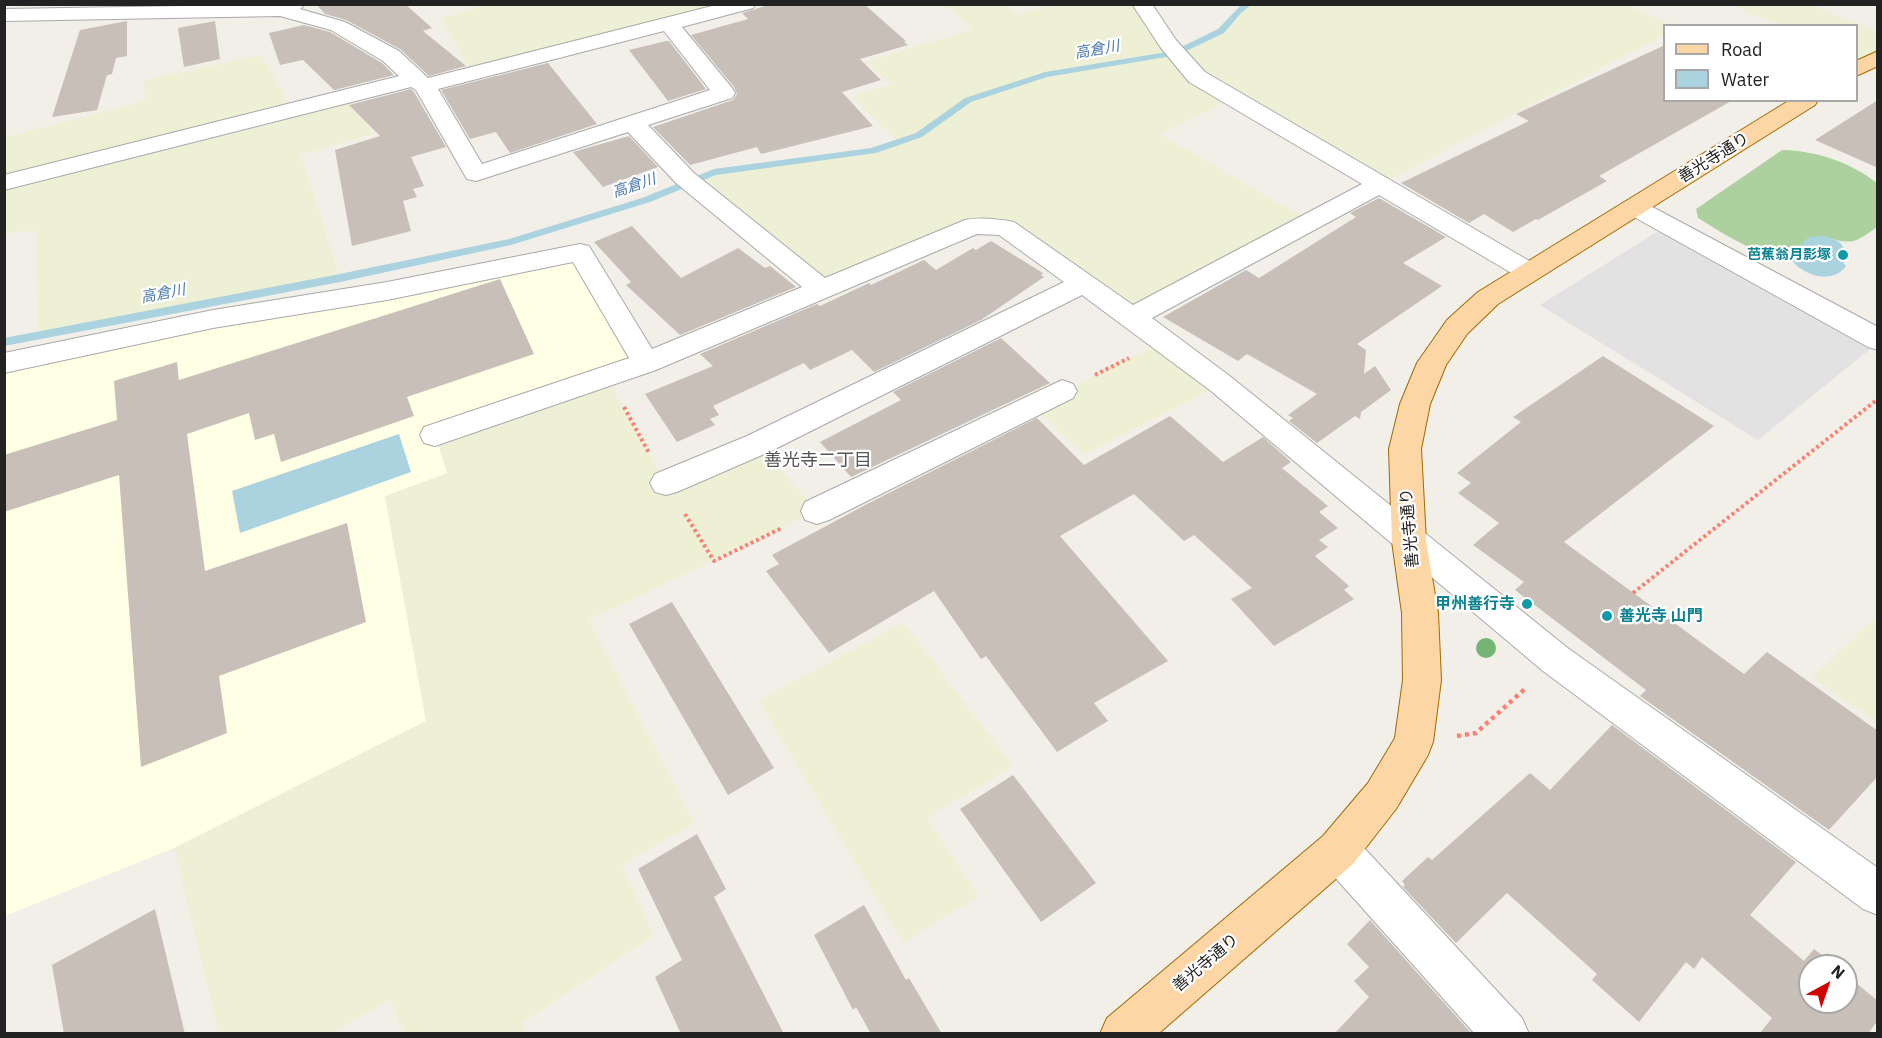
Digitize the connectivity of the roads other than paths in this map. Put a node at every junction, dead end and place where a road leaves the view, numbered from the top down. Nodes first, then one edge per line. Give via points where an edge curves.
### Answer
1 (746, 4) edge
2 (1142, 4) edge
3 (288, 7) edge
4 (720, 8) edge
5 (4, 15) edge
6 (669, 24) junction
7 (1878, 57) edge
8 (1858, 69) edge
9 (419, 82) junction
10 (1804, 102) edge
11 (633, 123) junction
12 (4, 183) edge
13 (1379, 185) junction
14 (1634, 207) junction
15 (1529, 272) junction
16 (1084, 283) junction
17 (823, 290) junction
18 (1132, 317) junction
19 (1878, 340) edge
20 (4, 363) edge
21 (646, 363) junction
22 (1062, 391) road end
23 (435, 435) dead end
24 (666, 483) dead end
25 (817, 511) dead end
26 (1409, 541) junction
27 (1338, 850) junction
28 (1878, 894) edge
29 (1123, 1034) edge
30 (1506, 1034) edge

1 - 4 street
2 - 13 street via 1197,77
3 - 5 street
3 - 9 street via 338,26 391,56
4 - 6 street
6 - 9 street
6 - 11 street via 724,93
7 - 8 main road
9 - 11 street via 476,174
9 - 12 street
10 - 14 main road, 善光寺通り
11 - 17 street via 691,183
13 - 15 street
13 - 18 street
14 - 15 main road, 善光寺通り
14 - 19 street
15 - 26 main road, 善光寺通り via 1488,298 1457,327 1423,383 1405,449
16 - 17 street via 1005,228 974,226
16 - 18 street
16 - 24 street via 758,444
17 - 21 street
18 - 26 street via 1221,384
20 - 21 street via 213,318 387,291 580,252
21 - 23 street
22 - 25 street
26 - 27 main road, 善光寺通り via 1419,614 1422,680 1414,742 1382,796
26 - 28 street via 1556,660
27 - 29 main road, 善光寺通り
27 - 30 street

